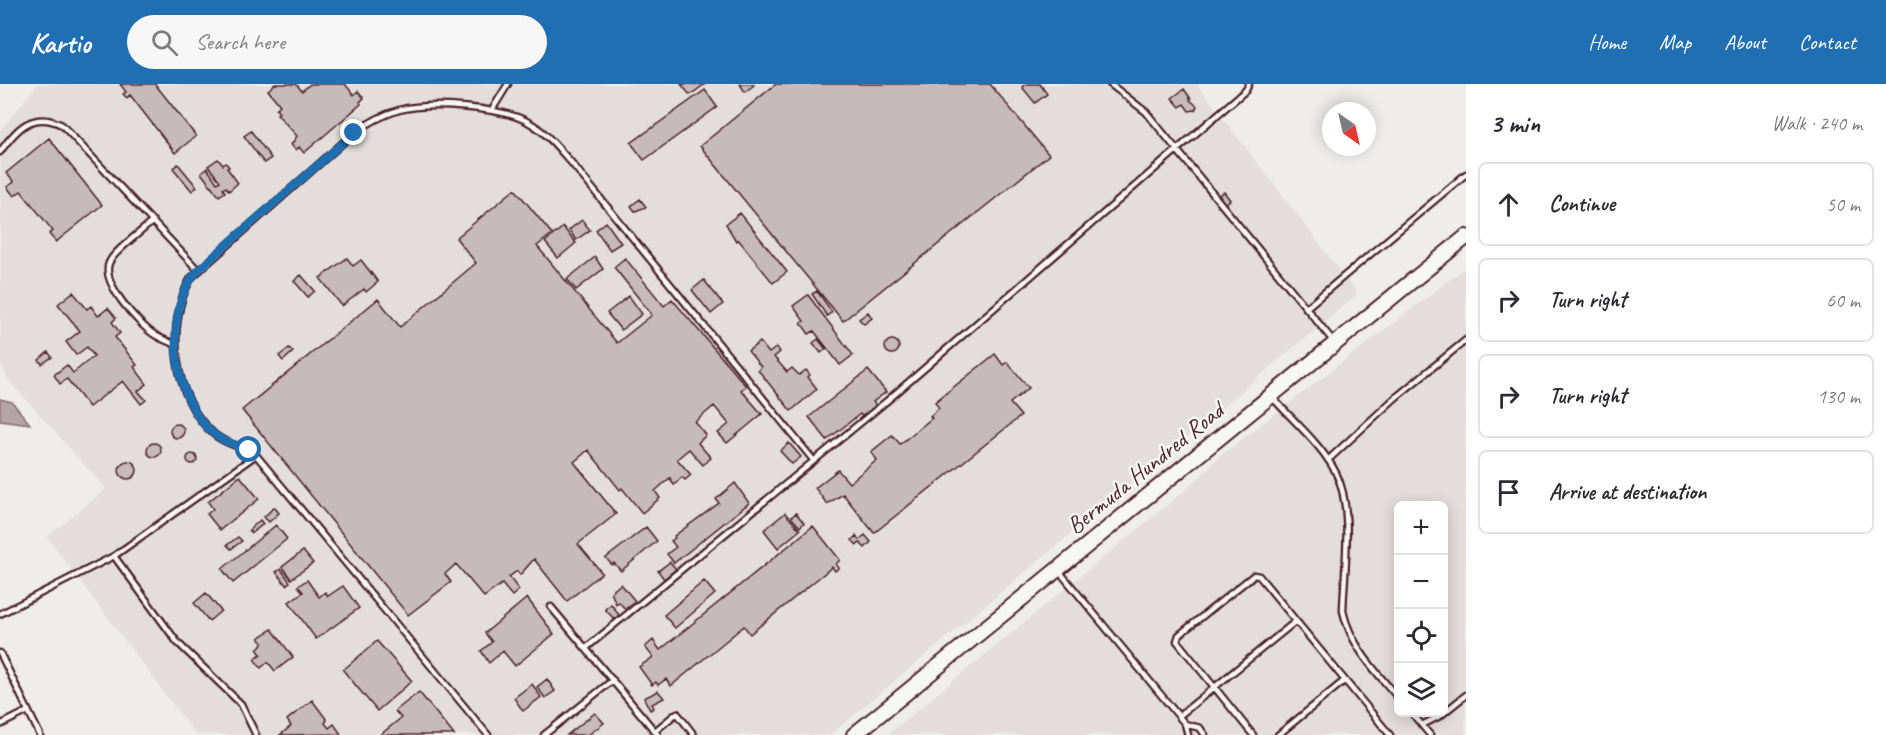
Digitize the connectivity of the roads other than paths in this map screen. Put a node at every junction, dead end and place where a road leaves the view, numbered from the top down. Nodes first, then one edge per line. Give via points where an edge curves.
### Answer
1 (508, 84) edge
2 (1110, 84) edge
3 (1248, 84) edge
4 (492, 110) junction
5 (1177, 150) junction
6 (0, 152) edge
7 (1466, 174) edge
8 (153, 221) junction
9 (1466, 237) edge
10 (198, 270) junction
11 (1306, 308) junction
12 (1466, 340) edge
13 (1334, 342) junction
14 (176, 345) junction
15 (1270, 395) junction
16 (256, 455) junction
17 (1328, 460) junction
18 (814, 461) junction
19 (114, 556) junction
20 (1058, 569) junction
21 (551, 607) dead end
22 (0, 615) edge
23 (1296, 621) junction
24 (586, 648) junction
25 (0, 653) edge
26 (613, 680) junction
27 (1344, 681) junction
28 (1215, 687) junction
29 (1394, 693) edge
30 (1466, 695) edge
31 (28, 711) junction
32 (1179, 716) junction
33 (1415, 717) edge
34 (1185, 724) junction
35 (0, 725) edge
36 (1422, 725) junction
37 (657, 733) edge
38 (40, 735) edge
39 (256, 735) edge
40 (488, 735) edge
41 (544, 735) edge
42 (694, 735) edge
43 (854, 735) edge
44 (1188, 735) edge
45 (1205, 735) edge
46 (1253, 735) edge
47 (1278, 735) edge
48 (1390, 735) edge
49 (1430, 735) edge

1 - 4 lane
2 - 5 lane via 1146,112
3 - 5 lane via 1246,90
4 - 10 lane via 419,107 368,122
4 - 18 lane via 531,123 570,161
5 - 11 lane
5 - 18 lane
6 - 8 lane via 29,122 53,121 62,125
7 - 11 lane
8 - 10 lane
8 - 14 lane via 109,262 107,274 130,311 155,335
9 - 13 street, Bermuda Hundred Road
10 - 14 lane via 181,301
11 - 13 lane
12 - 17 lane
13 - 15 street, Bermuda Hundred Road
14 - 16 lane via 180,380 195,412 215,435
15 - 17 lane
15 - 20 street, Bermuda Hundred Road
16 - 19 lane
16 - 40 lane
17 - 29 lane via 1345,500 1343,611 1347,626 1361,653
18 - 24 lane
19 - 22 lane
19 - 39 lane via 177,642 241,704
20 - 32 lane
20 - 43 street, Bermuda Hundred Road
21 - 24 lane
23 - 27 lane
23 - 28 lane
23 - 28 lane via 1254,574 1179,635 1177,641
24 - 26 lane
25 - 31 lane
26 - 37 lane
26 - 41 lane
27 - 47 lane
27 - 48 lane
28 - 32 lane
28 - 46 lane
30 - 36 lane
31 - 35 lane
31 - 38 lane
32 - 34 lane
33 - 36 lane
34 - 44 lane
34 - 45 lane via 1200,728
36 - 49 lane
37 - 42 lane via 676,713

